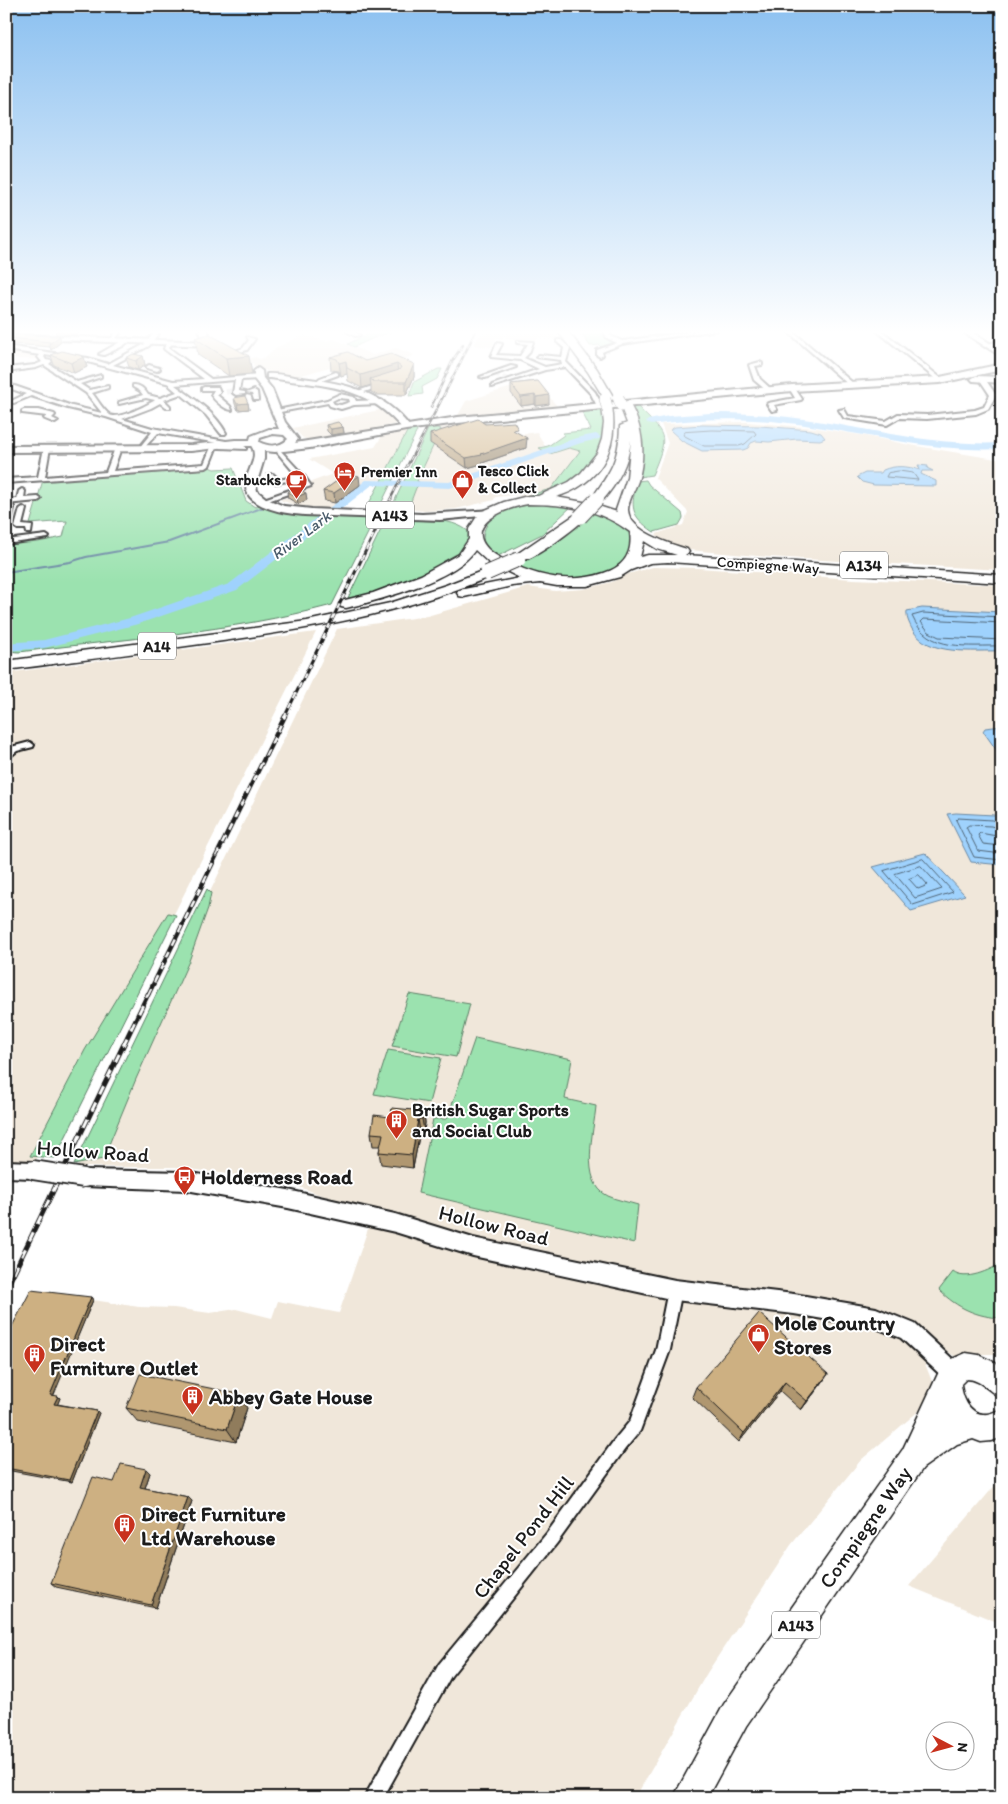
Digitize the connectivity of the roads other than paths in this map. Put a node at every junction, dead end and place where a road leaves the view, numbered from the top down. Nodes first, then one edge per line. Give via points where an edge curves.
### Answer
1 (44, 414) edge
2 (60, 414) edge
3 (101, 414) edge
4 (129, 414) edge
5 (207, 414) edge
6 (280, 414) edge
7 (397, 414) edge
8 (512, 414) edge
9 (611, 414) edge
10 (619, 414) edge
11 (627, 414) edge
12 (844, 414) edge
13 (955, 414) edge
14 (277, 415) junction
15 (108, 416) joint
16 (115, 419) junction
17 (406, 427) junction
18 (156, 431) junction
19 (222, 433) dead end
20 (262, 433) junction
21 (290, 436) junction
22 (320, 443) junction
23 (220, 445) junction
24 (47, 448) junction
25 (118, 448) junction
26 (142, 448) junction
27 (244, 448) dead end
28 (258, 448) junction
29 (6, 449) edge
30 (279, 449) junction
31 (109, 473) junction
32 (271, 475) dead end
33 (302, 477) junction
34 (38, 479) junction
35 (6, 481) edge
36 (22, 490) dead end
37 (38, 499) dead end
38 (528, 500) junction
39 (263, 501) junction
40 (12, 503) edge
41 (23, 509) dead end
42 (319, 512) joint
43 (491, 512) junction
44 (442, 517) junction
45 (632, 527) junction
46 (7, 528) edge
47 (28, 535) junction
48 (475, 536) junction
49 (46, 538) dead end
50 (6, 542) edge
51 (626, 567) junction
52 (483, 571) junction
53 (1002, 572) edge
54 (1002, 578) edge
55 (541, 580) junction
56 (276, 621) junction
57 (307, 624) junction
58 (6, 658) edge
59 (6, 666) edge
60 (30, 745) dead end
61 (6, 757) edge
62 (6, 1169) edge
63 (675, 1290) junction
64 (996, 1374) edge
65 (949, 1379) junction
66 (1002, 1422) edge
67 (974, 1426) junction
68 (913, 1459) junction
69 (374, 1798) edge
70 (689, 1798) edge

1 - 2 street via 54,418
3 - 15 street
4 - 16 street
5 - 19 street
6 - 14 street
7 - 17 street
8 - 17 main road
9 - 38 highway, A14 via 608,443 591,470 569,488
10 - 52 highway, A14, bridge via 626,425 623,456 611,483 559,533
11 - 45 highway, A14 via 637,441 637,456 622,510
12 - 13 street via 887,423 898,416
14 - 20 main road via 275,428
14 - 21 main road
15 - 16 street
16 - 18 street
17 - 22 main road
18 - 23 street
18 - 26 street
20 - 21 main road
20 - 23 street
20 - 28 main road via 254,438
21 - 22 main road via 302,442
21 - 30 main road via 291,443
22 - 30 main road
23 - 26 street
23 - 27 street
23 - 28 street
23 - 31 street via 206,466
24 - 25 street
24 - 29 street
24 - 34 street
25 - 26 street
25 - 31 street
28 - 30 main road
28 - 39 main road via 251,489
30 - 33 street
31 - 34 street
32 - 33 street via 275,483
33 - 39 street via 308,486
34 - 35 street
36 - 40 street
37 - 40 street
38 - 43 highway, Compiegne Way via 502,505
38 - 45 highway, Compiegne Way via 583,505
39 - 42 main road, A143 via 288,510
40 - 46 street
41 - 47 street via 18,527 30,527
42 - 44 main road, A143
43 - 44 main road, A143
43 - 48 highway via 480,521
44 - 48 main road, A143 via 465,525
45 - 51 highway via 638,549
45 - 53 highway, Compiegne Way / A134 via 662,546 697,555
47 - 49 street
47 - 50 street
48 - 55 highway via 489,557
48 - 56 highway, A14 via 464,557 426,578 378,596
51 - 54 highway, Compiegne Way / A134 via 648,559 668,558
51 - 55 highway, Compiegne Way via 590,581
52 - 56 highway, A14 via 399,597
52 - 57 highway, A14 via 451,588 393,606
55 - 57 highway, A14 via 477,589 338,623
56 - 58 highway, A14
57 - 59 highway, A14
60 - 61 street via 14,749
62 - 63 street, Hollow Road, bridge via 84,1178 186,1181 288,1199 395,1223 473,1247
63 - 65 street, Hollow Road via 794,1304 876,1318 908,1331 925,1345
63 - 69 street, Chapel Pond Hill via 663,1350 635,1426 552,1538 445,1670
64 - 65 highway via 966,1366
65 - 67 highway via 951,1404
65 - 68 highway, Compiegne Way / A143
66 - 67 highway via 991,1428
67 - 68 highway, Compiegne Way / A143 via 950,1432
68 - 70 highway, Compiegne Way / A143 via 735,1715

